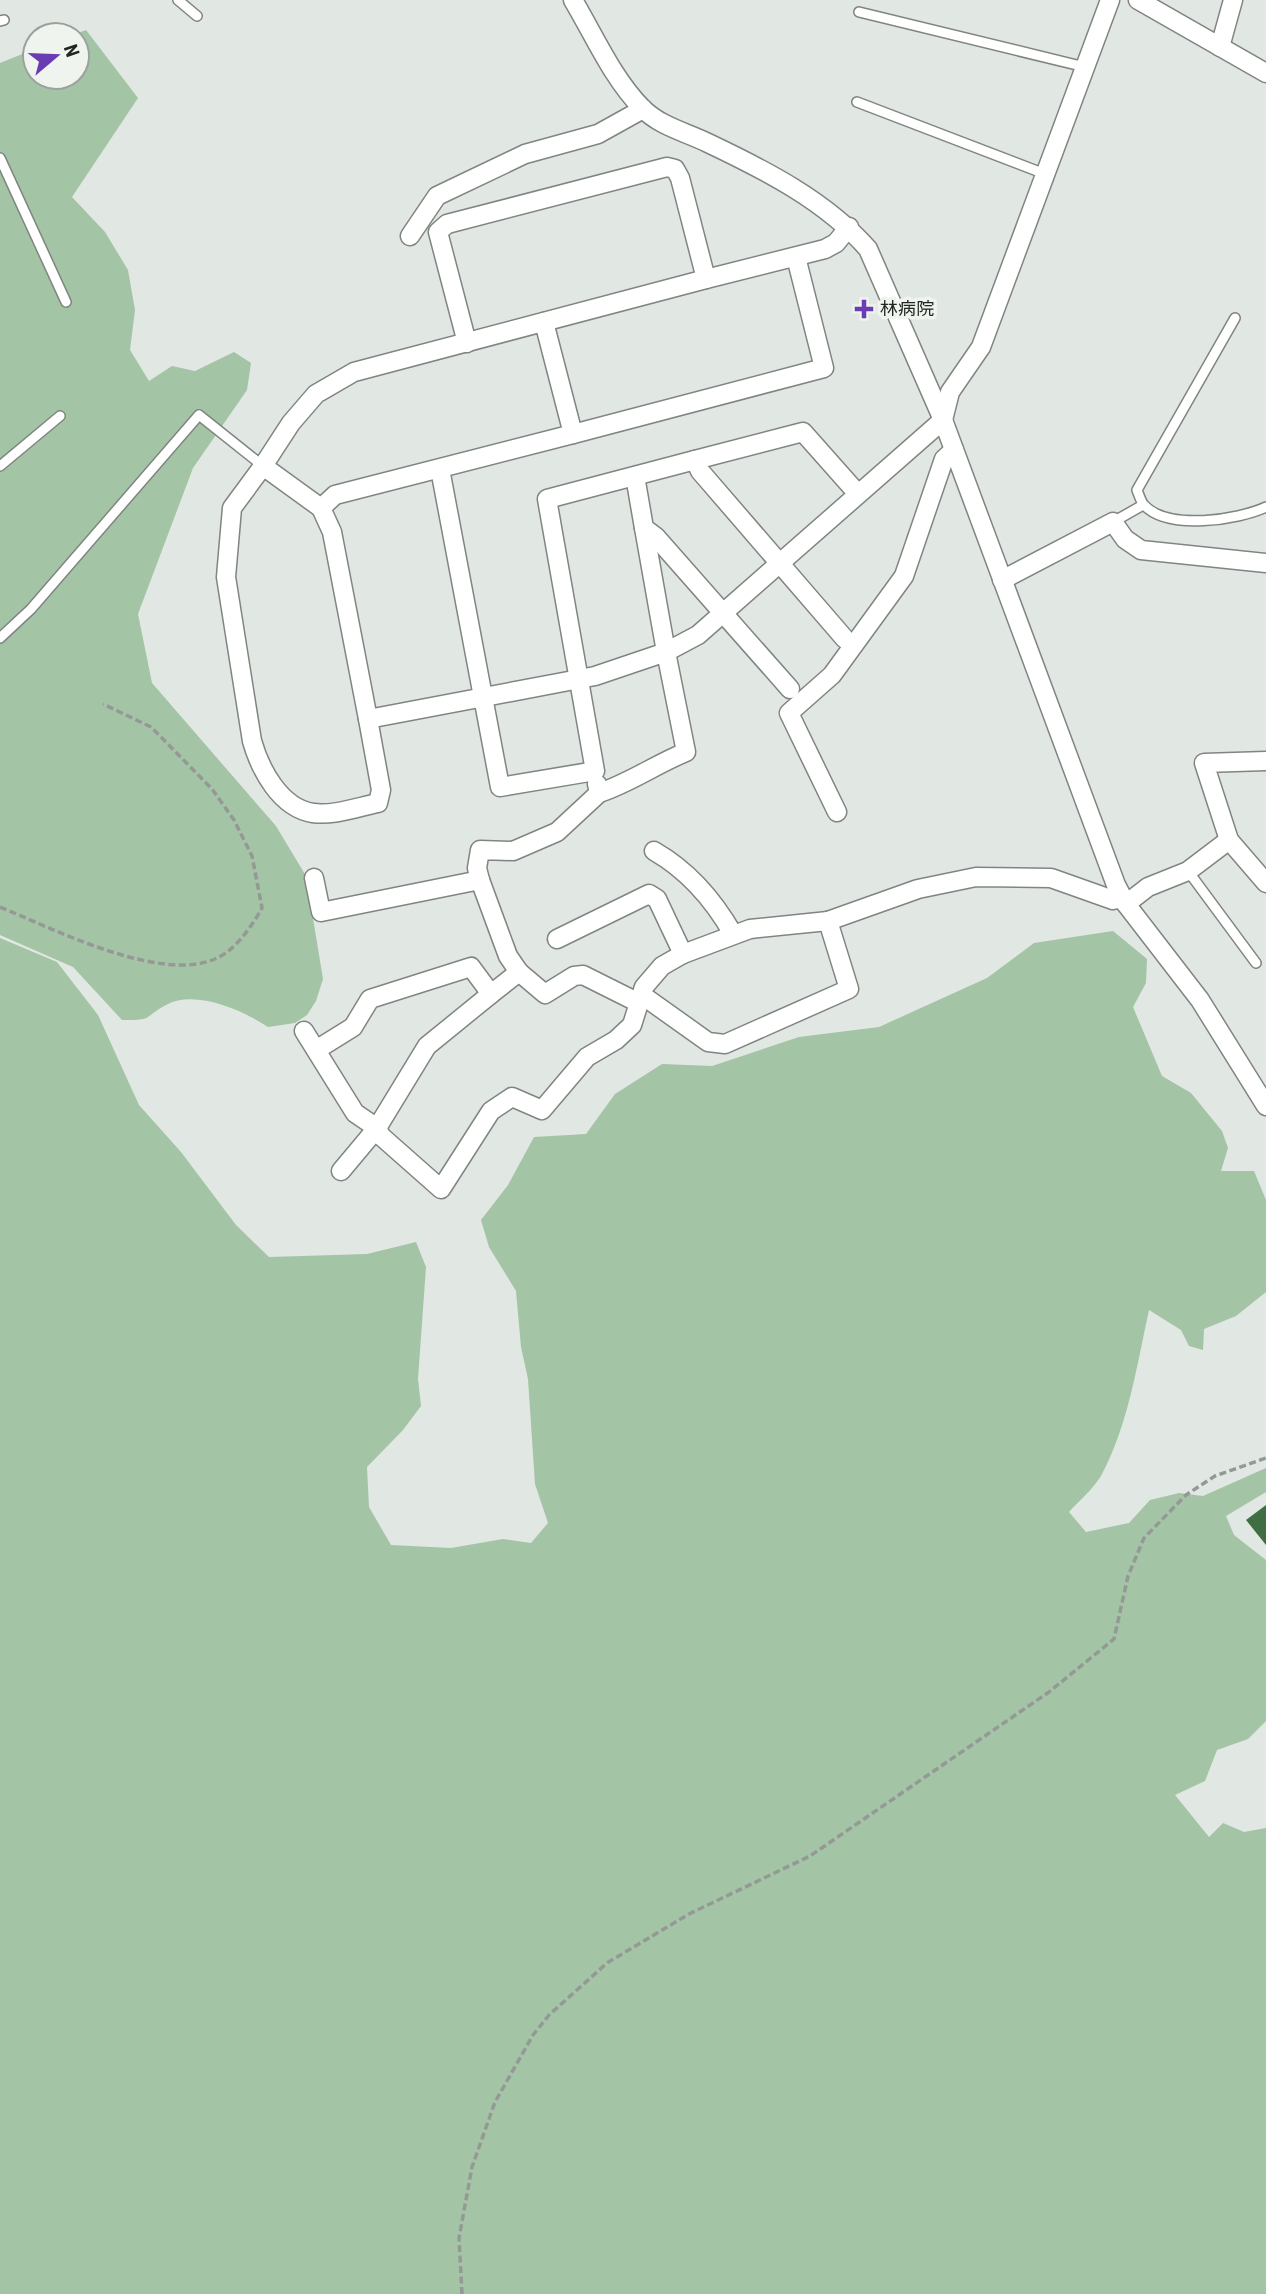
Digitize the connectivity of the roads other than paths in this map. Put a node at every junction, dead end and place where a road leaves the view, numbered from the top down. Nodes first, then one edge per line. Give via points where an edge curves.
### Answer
1 (178, 0) edge
2 (573, 0) edge
3 (1110, 0) edge
4 (1138, 0) edge
5 (1233, 0) edge
6 (859, 12) dead end
7 (197, 16) dead end
8 (1220, 47) junction
9 (1085, 67) junction
10 (1266, 73) edge
11 (857, 102) dead end
12 (643, 109) junction
13 (0, 158) edge
14 (1045, 173) junction
15 (849, 227) junction
16 (410, 236) dead end
17 (796, 257) junction
18 (706, 279) junction
19 (66, 302) dead end
20 (1235, 318) dead end
21 (544, 322) junction
22 (467, 343) junction
23 (60, 416) dead end
24 (943, 420) junction
25 (573, 434) junction
26 (954, 450) junction
27 (695, 460) junction
28 (0, 466) edge
29 (263, 466) junction
30 (440, 469) junction
31 (635, 477) junction
32 (858, 494) junction
33 (1143, 505) junction
34 (1266, 507) edge
35 (321, 508) junction
36 (1113, 522) junction
37 (644, 528) junction
38 (780, 563) junction
39 (1266, 563) edge
40 (1002, 580) junction
41 (723, 613) junction
42 (0, 638) edge
43 (845, 639) dead end
44 (666, 652) junction
45 (579, 678) junction
46 (790, 689) dead end
47 (485, 696) junction
48 (368, 719) junction
49 (1266, 761) edge
50 (595, 771) junction
51 (599, 793) junction
52 (836, 812) dead end
53 (1229, 840) junction
54 (654, 851) dead end
55 (1188, 871) junction
56 (314, 878) dead end
57 (480, 880) junction
58 (1266, 883) edge
59 (1124, 901) junction
60 (828, 921) junction
61 (733, 934) junction
62 (557, 939) dead end
63 (683, 954) junction
64 (1256, 963) dead end
65 (519, 972) junction
66 (491, 994) junction
67 (640, 999) junction
68 (304, 1031) dead end
69 (316, 1050) junction
70 (1266, 1106) edge
71 (377, 1128) junction
72 (341, 1171) dead end

1 - 7 lane
2 - 12 street
3 - 9 street
4 - 8 street
5 - 8 street
6 - 9 lane
8 - 10 street
9 - 14 street
11 - 14 lane
12 - 15 street via 666,126 764,171
12 - 16 street via 598,134 525,154 437,196
13 - 19 lane
14 - 24 street via 981,347 950,392
15 - 17 street via 836,243
15 - 24 street via 868,248
17 - 18 street
17 - 25 street via 824,368
18 - 21 street
18 - 22 street via 680,178 675,169 667,167 447,224 438,232
20 - 33 lane via 1137,490
21 - 22 street
21 - 25 street
22 - 29 street via 354,372 316,394
23 - 28 lane
24 - 26 street
24 - 32 street
25 - 30 street
26 - 40 street
26 - 52 street via 944,459 904,576 832,675 789,713
27 - 31 street
27 - 32 street via 803,432
27 - 38 street
29 - 35 street
29 - 42 lane via 199,415 31,609
29 - 48 street via 232,508 226,577 259,764 273,785 312,813 378,803 382,790
30 - 35 street via 335,495
30 - 47 street
31 - 37 street
31 - 45 street via 547,499
32 - 38 street
33 - 34 lane via 1160,516 1219,522
33 - 36 lane
35 - 48 street via 332,532
36 - 39 street via 1125,539 1141,550
36 - 40 street
37 - 41 street
37 - 44 street
38 - 41 street
38 - 43 street
40 - 59 street
41 - 44 street via 698,635
41 - 46 street
44 - 45 street
44 - 51 street via 686,752 625,785
45 - 47 street
45 - 50 street
47 - 48 street
47 - 50 street via 500,787
49 - 53 street via 1204,763
50 - 51 street
51 - 57 street via 557,832 513,851 480,850
53 - 55 street
53 - 58 street
54 - 61 street via 680,866 708,896
55 - 59 street
55 - 64 lane
56 - 57 street via 321,912
57 - 65 street via 504,946
59 - 60 street via 1051,877 976,877 918,888
59 - 70 street via 1200,1000
60 - 61 street
60 - 67 street via 849,989 725,1044 708,1042
61 - 63 street
62 - 63 street via 649,894 657,899
63 - 67 street via 653,974
65 - 66 street
65 - 67 street via 545,994 583,975
66 - 69 street via 471,967 370,999 354,1027
66 - 71 street via 427,1045
67 - 71 street via 632,1025 587,1057 542,1110 512,1097 491,1111 441,1189
68 - 69 street
69 - 71 street via 355,1113
71 - 72 street

